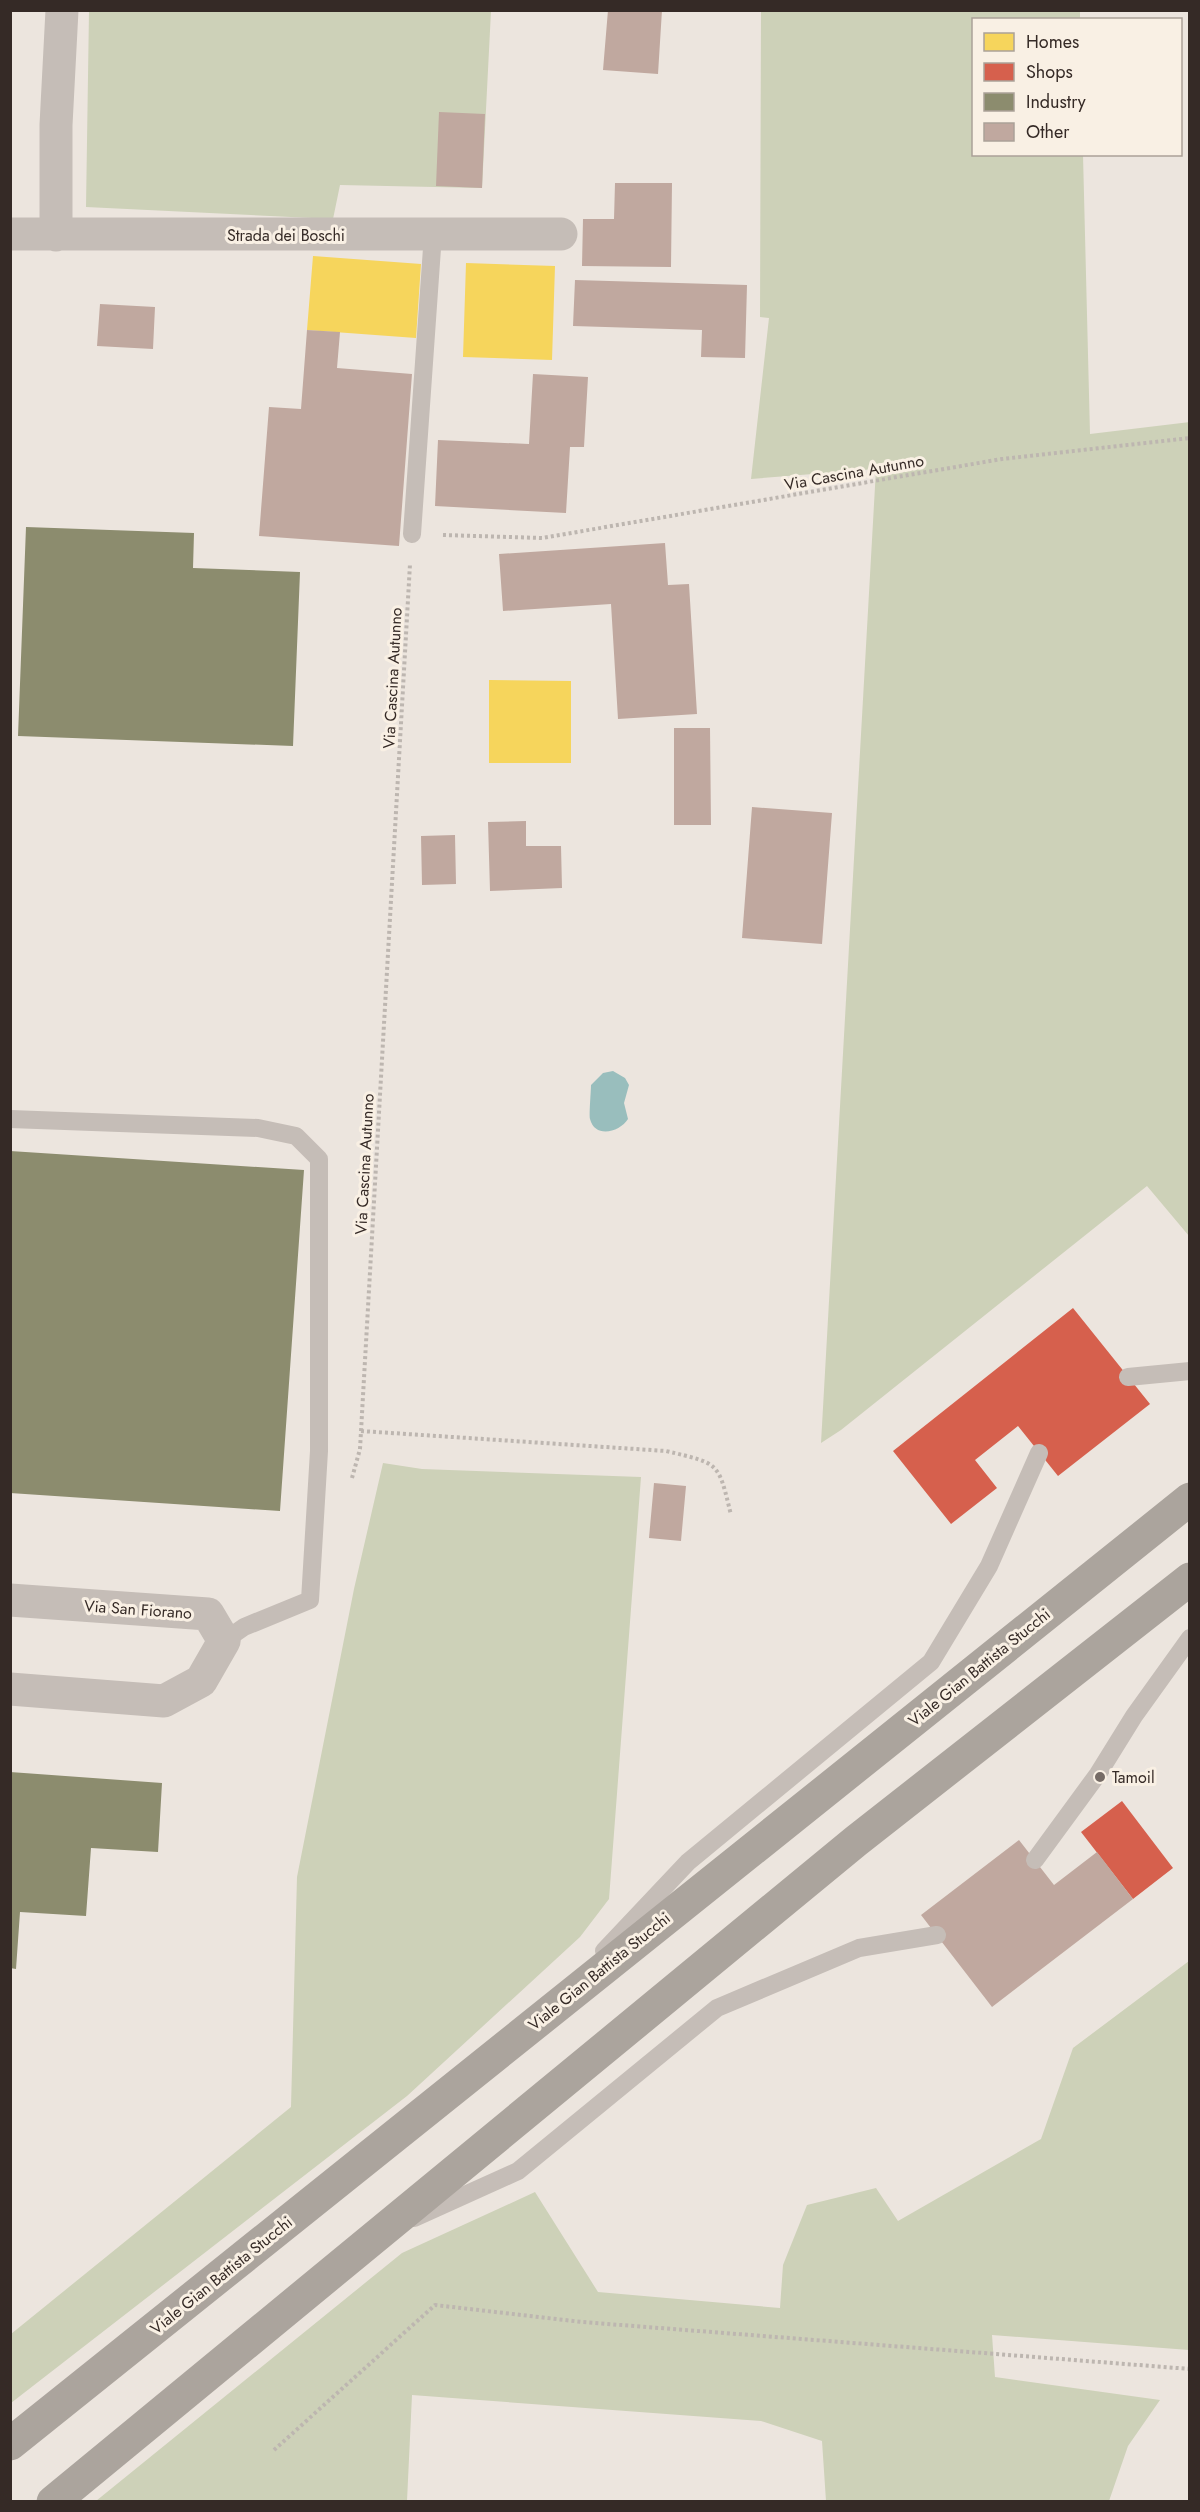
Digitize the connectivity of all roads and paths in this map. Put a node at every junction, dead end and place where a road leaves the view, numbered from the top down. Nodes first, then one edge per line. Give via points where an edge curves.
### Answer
1 (62, 10) edge
2 (10, 234) edge
3 (433, 234) junction
4 (561, 234) dead end
5 (56, 235) junction
6 (1190, 438) edge
7 (412, 534) junction
8 (10, 1119) edge
9 (1190, 1371) edge
10 (1128, 1377) dead end
11 (361, 1431) junction
12 (1040, 1453) dead end
13 (351, 1481) dead end
14 (1190, 1499) edge
15 (731, 1515) dead end
16 (1190, 1579) edge
17 (10, 1600) edge
18 (1190, 1638) edge
19 (225, 1641) junction
20 (10, 1689) edge
21 (1035, 1860) dead end
22 (937, 1935) dead end
23 (543, 2016) junction
24 (380, 2233) junction
25 (1190, 2369) edge
26 (10, 2444) edge
27 (274, 2450) dead end
28 (53, 2502) edge

1 - 5 street
2 - 5 street, Strada dei Boschi
3 - 4 street, Strada dei Boschi
3 - 5 street, Strada dei Boschi
3 - 7 lane
6 - 7 path, Via Cascina Autunno via 1002,459 542,538
7 - 11 path, Via Cascina Autunno
8 - 19 lane via 258,1128 296,1136 319,1159 319,1451 310,1600 244,1627
9 - 10 lane
11 - 13 path, Via Cascina Autunno
11 - 15 path via 666,1451 706,1460 720,1472
12 - 23 lane via 989,1566 931,1662 688,1862
14 - 23 highway, Viale Gian Battista Stucchi
16 - 24 highway via 856,1841
17 - 19 street, Via San Fiorano via 208,1614
18 - 21 lane
19 - 20 street via 201,1681 164,1701
22 - 24 lane via 859,1947 717,2008 518,2171
23 - 26 highway, Viale Gian Battista Stucchi
24 - 28 highway
25 - 27 path via 582,2322 435,2305

